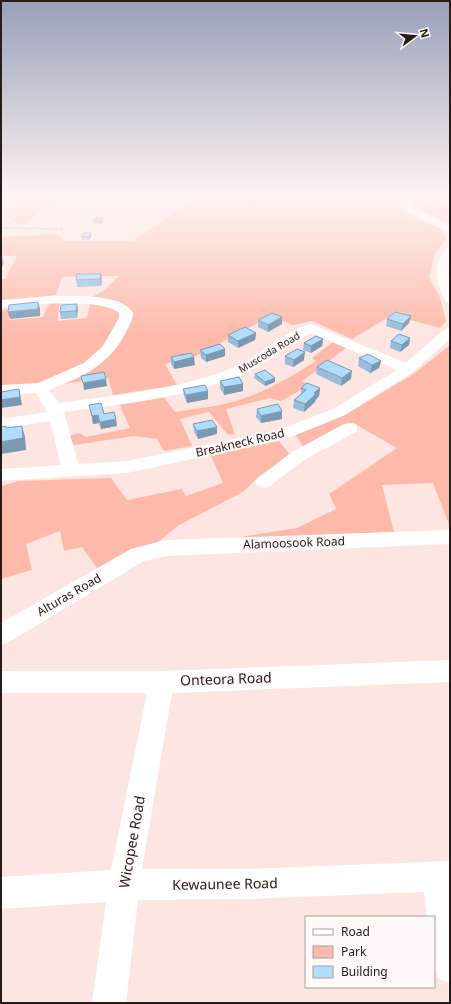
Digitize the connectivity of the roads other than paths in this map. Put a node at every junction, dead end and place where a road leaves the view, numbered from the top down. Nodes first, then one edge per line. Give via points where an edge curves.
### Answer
1 (450, 250) edge
2 (450, 299) edge
3 (1, 304) edge
4 (450, 331) edge
5 (408, 369) junction
6 (40, 388) junction
7 (1, 390) edge
8 (56, 412) junction
9 (1, 424) edge
10 (350, 428) dead end
11 (282, 434) junction
12 (298, 456) junction
13 (71, 470) junction
14 (1, 475) edge
15 (264, 482) dead end
16 (450, 537) edge
17 (138, 555) joint
18 (1, 635) edge
19 (450, 671) edge
20 (1, 682) edge
21 (160, 682) junction
22 (443, 876) edge
23 (124, 885) junction
24 (1, 893) edge
25 (450, 966) edge
26 (109, 1003) edge

1 - 2 street via 440,272
3 - 6 street via 44,299 78,299 118,306 127,314 116,339 101,357 78,372
4 - 5 street, Breakneck Road
5 - 8 street, Muscoda Road via 311,328 239,371 209,381
5 - 11 street, Breakneck Road via 339,412
6 - 7 street
6 - 8 street
8 - 9 street, Muscoda Road
8 - 13 street
10 - 12 street
11 - 12 street
11 - 13 street, Breakneck Road via 127,467
12 - 15 street
13 - 14 street, Breakneck Road
16 - 17 street, Alamoosook Road via 166,548
17 - 18 street, Alturas Road
19 - 21 street, Onteora Road
20 - 21 street, Onteora Road
21 - 23 street, Wicopee Road
22 - 23 street, Kewaunee Road via 248,884
22 - 25 street
23 - 24 street, Kewaunee Road
23 - 26 street, Wicopee Road

